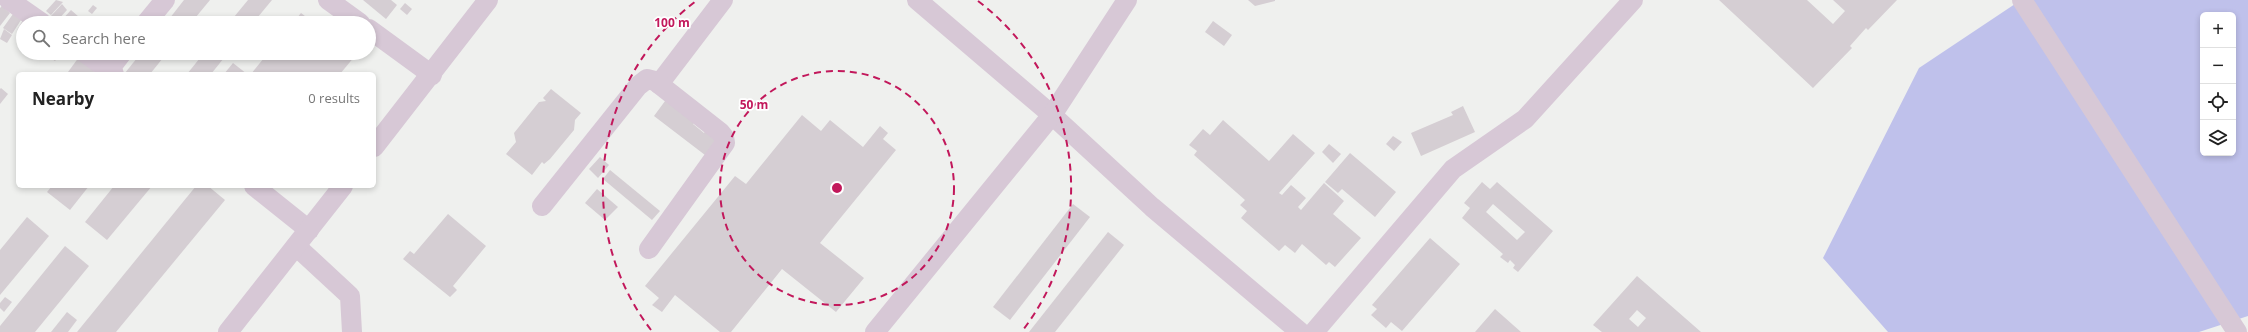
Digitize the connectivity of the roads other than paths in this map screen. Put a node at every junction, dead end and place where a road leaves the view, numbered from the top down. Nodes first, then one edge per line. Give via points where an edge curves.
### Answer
1 (9, 0) edge
2 (165, 0) edge
3 (328, 0) edge
4 (488, 0) edge
5 (723, 0) edge
6 (916, 0) edge
7 (1127, 0) edge
8 (1633, 0) edge
9 (2022, 0) edge
10 (32, 16) edge
11 (152, 16) edge
12 (350, 16) edge
13 (376, 34) edge
14 (95, 60) edge
15 (118, 60) edge
16 (112, 72) edge
17 (432, 75) junction
18 (659, 84) junction
19 (1052, 115) junction
20 (376, 145) edge
21 (256, 188) edge
22 (342, 188) edge
23 (542, 206) dead end
24 (309, 230) junction
25 (296, 246) junction
26 (649, 249) dead end
27 (228, 332) edge
28 (352, 332) edge
29 (875, 332) edge
30 (1300, 332) edge
31 (1314, 332) edge
32 (2237, 332) edge

1 - 10 lane
2 - 11 lane
3 - 12 lane
4 - 17 lane
5 - 18 lane
6 - 19 lane
7 - 19 lane
8 - 31 lane via 1525,119 1453,169
9 - 32 lane
13 - 17 lane
14 - 16 lane
15 - 16 lane
17 - 20 lane
18 - 23 lane via 647,79 638,86
18 - 26 lane via 720,132 725,143
19 - 29 lane
19 - 30 lane via 1152,207
21 - 24 lane
22 - 24 lane
24 - 25 lane
25 - 27 lane
25 - 28 lane via 350,296

